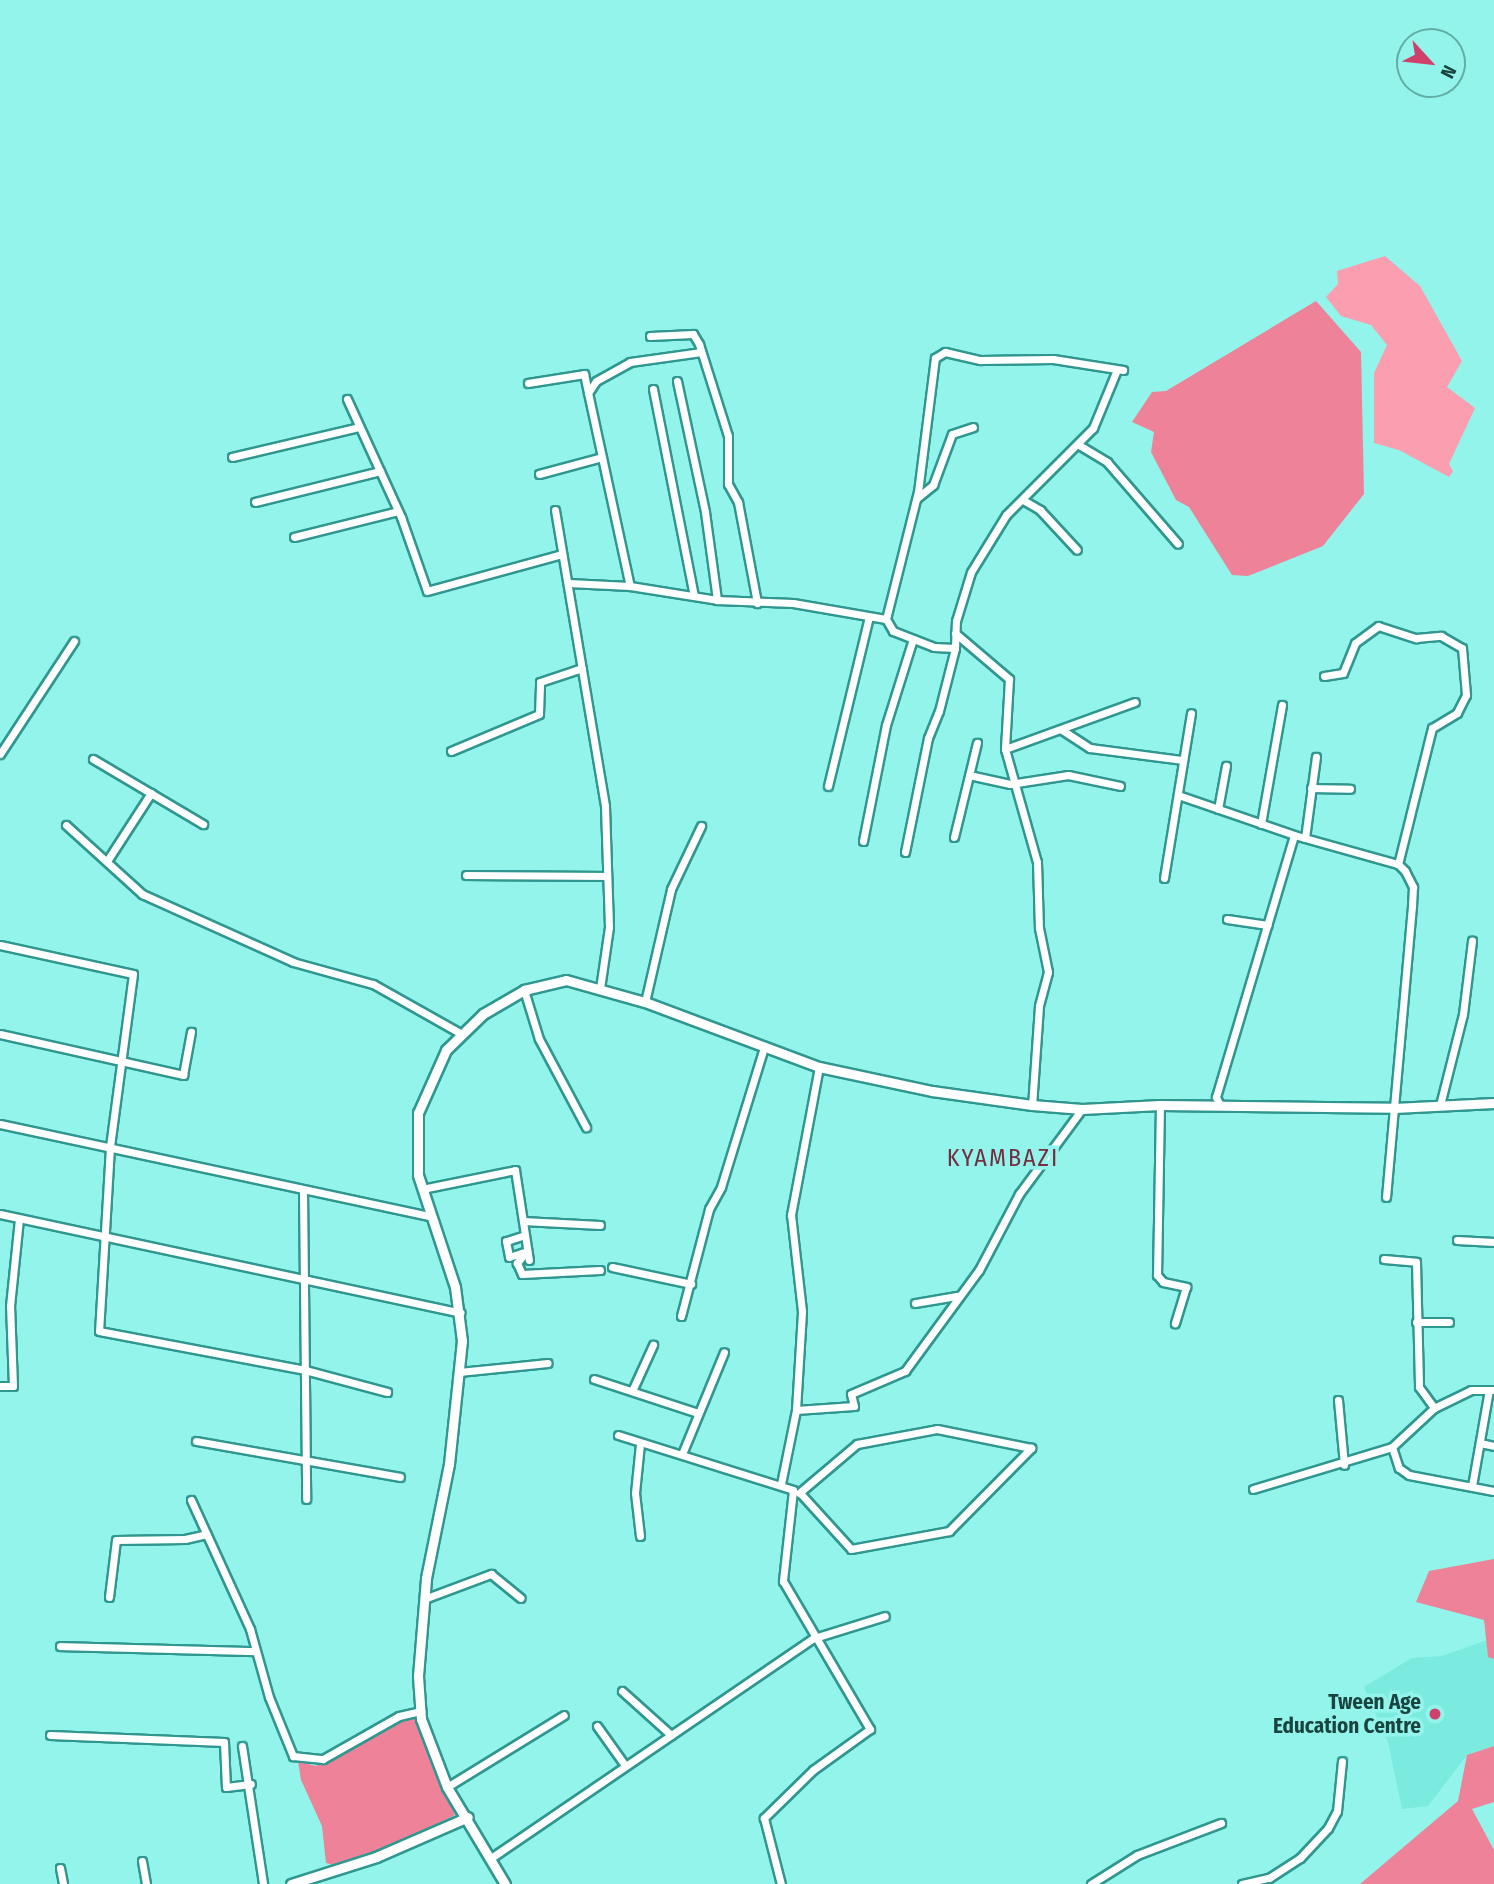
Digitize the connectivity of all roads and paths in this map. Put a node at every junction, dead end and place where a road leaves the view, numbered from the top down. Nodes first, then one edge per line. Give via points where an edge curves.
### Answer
1 (650, 336) dead end
2 (701, 352) junction
3 (677, 382) dead end
4 (528, 383) dead end
5 (653, 389) dead end
6 (588, 393) junction
7 (346, 399) dead end
8 (973, 426) dead end
9 (359, 427) junction
10 (1079, 445) junction
11 (232, 457) dead end
12 (602, 457) junction
13 (380, 471) junction
14 (539, 474) dead end
15 (917, 498) junction
16 (1023, 500) junction
17 (255, 502) dead end
18 (555, 510) dead end
19 (398, 511) junction
20 (294, 537) dead end
21 (1178, 544) dead end
22 (1077, 550) dead end
23 (559, 555) junction
24 (568, 583) junction
25 (630, 586) junction
26 (694, 596) junction
27 (717, 600) junction
28 (757, 603) junction
29 (869, 617) junction
30 (886, 619) junction
31 (956, 633) junction
32 (913, 639) junction
33 (74, 641) dead end
34 (955, 649) junction
35 (582, 668) junction
36 (1324, 676) dead end
37 (1135, 702) dead end
38 (1282, 705) dead end
39 (1191, 713) dead end
40 (1062, 730) junction
41 (977, 743) dead end
42 (1004, 748) junction
43 (451, 751) dead end
44 (0, 754) edge
45 (1316, 757) dead end
46 (93, 759) dead end
47 (1183, 760) junction
48 (1226, 766) dead end
49 (969, 775) junction
50 (1015, 781) junction
51 (828, 786) dead end
52 (1120, 786) dead end
53 (1311, 788) junction
54 (1350, 789) dead end
55 (151, 793) junction
56 (1178, 795) junction
57 (1218, 809) junction
58 (202, 824) dead end
59 (1261, 824) junction
60 (66, 825) dead end
61 (701, 826) dead end
62 (1294, 835) junction
63 (954, 837) dead end
64 (1305, 838) junction
65 (863, 841) dead end
66 (905, 852) dead end
67 (107, 861) junction
68 (1398, 863) junction
69 (466, 875) dead end
70 (607, 876) junction
71 (1164, 878) dead end
72 (1227, 919) dead end
73 (1268, 925) junction
74 (1472, 941) dead end
75 (0, 945) edge
76 (600, 989) junction
77 (524, 990) junction
78 (645, 1003) junction
79 (191, 1032) dead end
80 (460, 1032) junction
81 (0, 1034) edge
82 (764, 1047) junction
83 (121, 1063) junction
84 (819, 1067) junction
85 (1494, 1103) edge
86 (1032, 1105) junction
87 (1160, 1105) junction
88 (1220, 1105) junction
89 (1440, 1105) junction
90 (1394, 1108) junction
91 (1082, 1109) junction
92 (0, 1124) edge
93 (586, 1127) dead end
94 (110, 1147) junction
95 (422, 1189) junction
96 (303, 1190) junction
97 (1386, 1197) dead end
98 (0, 1214) edge
99 (429, 1216) junction
100 (19, 1219) junction
101 (523, 1221) junction
102 (600, 1225) dead end
103 (105, 1234) junction
104 (525, 1235) junction
105 (1457, 1240) dead end
106 (1494, 1242) edge
107 (528, 1255) junction
108 (1384, 1259) dead end
109 (612, 1267) dead end
110 (600, 1269) dead end
111 (303, 1281) junction
112 (691, 1284) junction
113 (957, 1296) junction
114 (915, 1303) dead end
115 (460, 1313) junction
116 (681, 1316) dead end
117 (1416, 1322) junction
118 (1449, 1322) dead end
119 (1175, 1323) dead end
120 (653, 1345) dead end
121 (724, 1352) dead end
122 (548, 1363) dead end
123 (304, 1370) junction
124 (459, 1372) junction
125 (594, 1380) dead end
126 (0, 1386) edge
127 (1492, 1390) edge
128 (632, 1391) junction
129 (387, 1392) dead end
130 (1338, 1400) dead end
131 (1434, 1408) junction
132 (796, 1410) junction
133 (698, 1413) junction
134 (618, 1435) dead end
135 (196, 1441) dead end
136 (1480, 1443) junction
137 (640, 1444) junction
138 (1494, 1446) edge
139 (1392, 1447) junction
140 (682, 1454) junction
141 (306, 1463) junction
142 (1344, 1465) junction
143 (400, 1477) dead end
144 (781, 1484) junction
145 (1472, 1486) junction
146 (1253, 1489) dead end
147 (793, 1490) junction
148 (1494, 1491) edge
149 (802, 1494) junction
150 (306, 1499) dead end
151 (191, 1500) dead end
152 (206, 1534) junction
153 (640, 1536) dead end
154 (109, 1597) dead end
155 (521, 1598) dead end
156 (424, 1599) junction
157 (885, 1616) dead end
158 (814, 1638) junction
159 (60, 1646) dead end
160 (254, 1651) junction
161 (622, 1691) dead end
162 (421, 1711) junction
163 (565, 1715) dead end
164 (597, 1726) dead end
165 (50, 1735) dead end
166 (671, 1735) junction
167 (242, 1746) dead end
168 (1342, 1761) dead end
169 (624, 1764) junction
170 (251, 1784) junction
171 (447, 1787) junction
172 (468, 1817) junction
173 (1221, 1823) dead end
174 (491, 1858) junction
175 (142, 1861) dead end
176 (60, 1867) dead end
177 (63, 1884) edge
178 (146, 1884) edge
179 (263, 1884) edge
180 (291, 1884) edge
181 (505, 1884) edge
182 (781, 1884) edge
183 (1091, 1884) edge
184 (1242, 1884) edge

1 - 2 street via 693,334
2 - 6 street via 630,362 596,381
2 - 28 street via 728,436 728,484 738,502
3 - 27 street via 705,512
4 - 6 street via 584,374
5 - 26 street
6 - 12 street
7 - 9 street
8 - 15 street via 952,434 933,485
9 - 11 street
9 - 13 street
10 - 15 street via 1093,428 1119,371 1053,359 986,360 939,354
10 - 16 street
10 - 21 street via 1107,462
12 - 14 street
12 - 25 street
13 - 17 street
13 - 19 street
15 - 30 street
16 - 22 street via 1040,510
16 - 31 street via 1001,522 971,572
18 - 23 street
19 - 20 street
19 - 23 street via 427,591
23 - 24 street
24 - 25 street
24 - 35 street
25 - 26 street
26 - 27 street
27 - 28 street
28 - 29 street via 793,603
29 - 30 street
29 - 51 street
30 - 32 street via 893,631
31 - 34 street
31 - 42 street via 1009,679
32 - 34 street
32 - 65 street via 886,724
33 - 44 street
34 - 66 street via 928,738
35 - 43 street via 540,681 539,714
35 - 70 street via 605,806
36 - 68 street via 1343,673 1355,643 1378,626 1416,638 1441,636 1462,648 1466,695 1457,713 1432,728
37 - 40 street
38 - 59 street
39 - 47 street
40 - 42 street
40 - 47 street via 1090,748
41 - 49 street
42 - 50 street
45 - 53 street
46 - 55 street
47 - 56 street
48 - 57 street
49 - 50 street via 1010,784
49 - 63 street
50 - 52 street via 1068,775
50 - 86 street via 1037,862 1039,928 1048,972 1039,1006
53 - 54 street
53 - 64 street
55 - 58 street
55 - 67 street
56 - 57 street
56 - 71 street
57 - 59 street
59 - 62 street
60 - 67 street
61 - 78 street via 671,889
62 - 64 street
62 - 73 street
64 - 68 street
67 - 80 street via 142,894 293,962 373,984
68 - 90 street via 1413,887
69 - 70 street
70 - 76 street via 609,927
72 - 73 street
73 - 88 street via 1216,1097
74 - 89 street via 1463,1014
75 - 83 street via 133,974
76 - 77 street via 566,980
76 - 78 street
77 - 80 street
77 - 93 street via 539,1039
78 - 82 street
79 - 83 street via 183,1075
80 - 95 street via 446,1050 418,1113 416,1157
81 - 83 street
82 - 84 street
82 - 112 street via 721,1187 709,1209
83 - 94 street
84 - 86 street via 932,1091
84 - 132 street via 791,1214 802,1311
85 - 89 street
86 - 91 street
87 - 88 street
87 - 91 street
87 - 119 street via 1157,1275 1163,1282 1186,1287
88 - 90 street
89 - 90 street
90 - 97 street
91 - 113 street via 1019,1194 979,1270
92 - 94 street
94 - 96 street
94 - 103 street
95 - 99 street
95 - 101 street via 515,1170
96 - 99 street
96 - 111 street
98 - 100 street
99 - 115 street
100 - 103 street
100 - 126 street via 10,1306 13,1386
101 - 102 street
101 - 104 street
103 - 111 street
103 - 123 street via 99,1331
104 - 107 street
104 - 107 street via 506,1241 509,1257
105 - 106 street
107 - 110 street via 517,1263 522,1274 532,1277
108 - 117 street via 1416,1262
109 - 112 street
111 - 115 street
111 - 123 street
112 - 116 street
113 - 114 street
113 - 132 street via 905,1371 851,1394 854,1406
115 - 124 street
117 - 118 street
117 - 131 street via 1419,1387
120 - 128 street
121 - 133 street
122 - 124 street
123 - 129 street
123 - 141 street
124 - 156 street via 449,1464
125 - 128 street
127 - 131 street via 1471,1390
127 - 136 street
128 - 133 street
130 - 142 street
131 - 139 street
132 - 144 street
133 - 140 street
134 - 137 street
135 - 141 street
136 - 138 street
136 - 145 street
137 - 140 street
137 - 153 street via 635,1493
139 - 142 street
139 - 145 street via 1399,1468 1409,1475
140 - 144 street
141 - 143 street
141 - 150 street
142 - 146 street
144 - 147 street
145 - 148 street
147 - 149 street
147 - 158 street via 783,1581
149 - 149 street via 857,1444 937,1429 1031,1448 949,1531 850,1549
151 - 152 street
152 - 154 street via 185,1539 116,1540
152 - 160 street via 250,1629
155 - 156 street via 491,1574
156 - 162 street via 418,1648
157 - 158 street
158 - 166 street
158 - 182 street via 870,1729 813,1770 764,1818
159 - 160 street
160 - 162 street via 293,1756 323,1759 400,1716
161 - 166 street
162 - 171 street
163 - 171 street
164 - 169 street
165 - 170 street via 224,1742 226,1787
166 - 169 street
167 - 170 street
168 - 184 street via 1337,1811 1328,1828 1300,1858 1269,1878
169 - 174 street
170 - 179 street
171 - 172 street
172 - 174 street
172 - 180 street via 376,1857
173 - 183 street via 1137,1855
174 - 181 street
175 - 178 street
176 - 177 street

